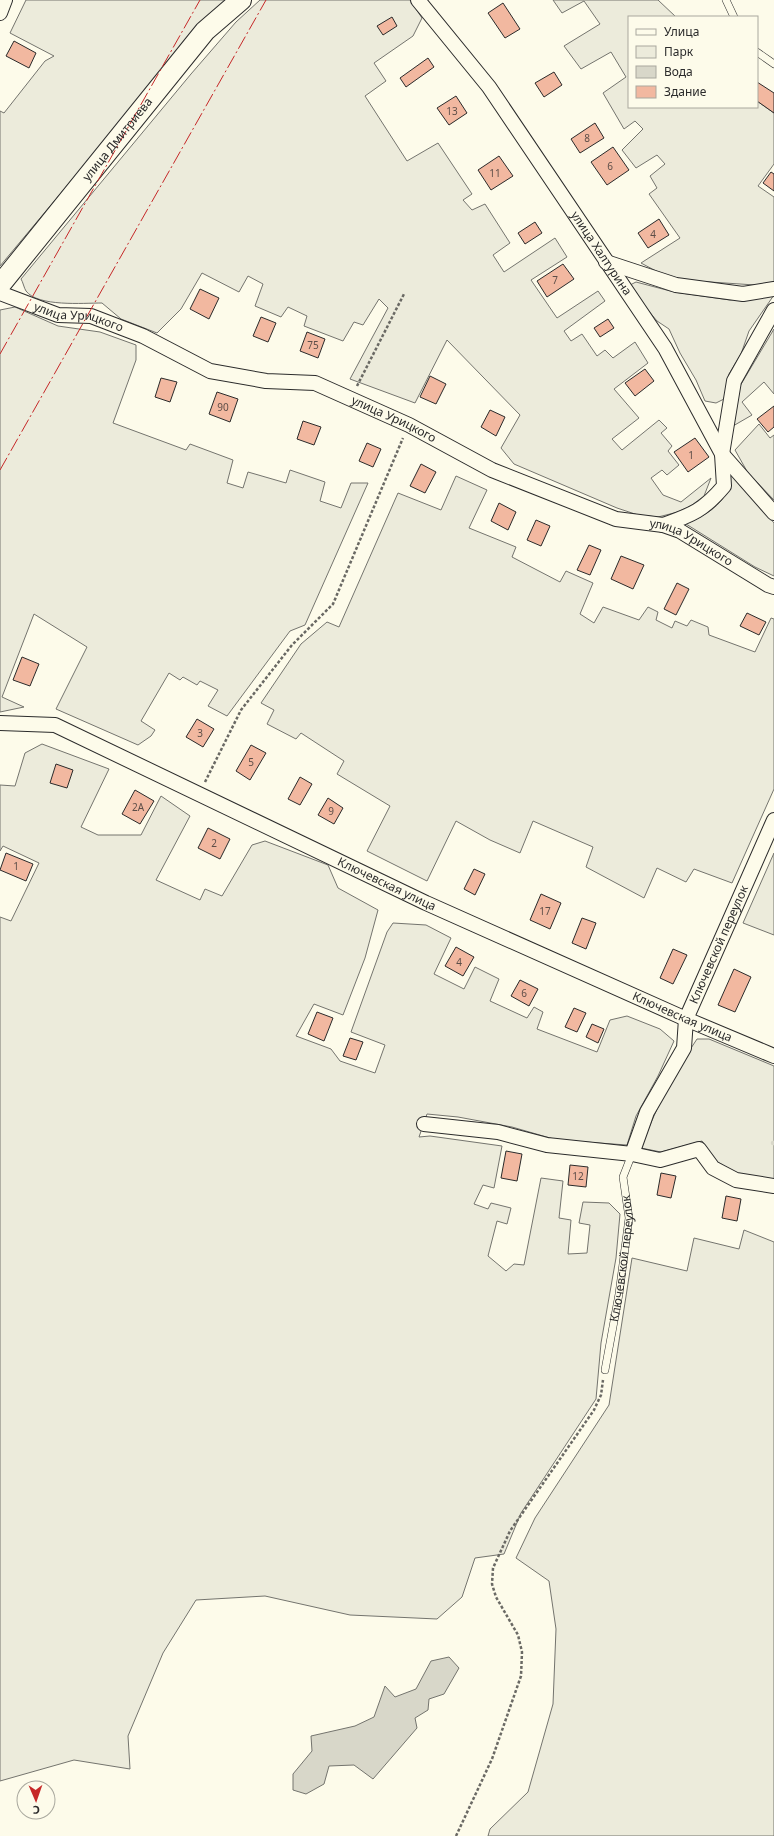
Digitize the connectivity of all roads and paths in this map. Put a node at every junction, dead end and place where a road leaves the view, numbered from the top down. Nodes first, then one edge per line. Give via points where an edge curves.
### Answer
1 (5, 0) edge
2 (241, 0) edge
3 (418, 0) edge
4 (726, 0) edge
5 (0, 13) edge
6 (734, 16) edge
7 (758, 53) edge
8 (774, 64) edge
9 (606, 262) junction
10 (0, 285) edge
11 (774, 289) edge
12 (0, 293) edge
13 (404, 294) dead end
14 (774, 310) edge
15 (350, 399) junction
16 (409, 425) junction
17 (722, 454) junction
18 (774, 513) edge
19 (663, 525) junction
20 (774, 587) edge
21 (0, 723) edge
22 (200, 794) junction
23 (774, 820) edge
24 (686, 1019) junction
25 (774, 1056) edge
26 (424, 1124) dead end
27 (632, 1154) junction
28 (774, 1186) edge
29 (605, 1370) joint
30 (456, 1836) edge

1 - 5 street
2 - 10 street, улица Дмитриева via 206,31
3 - 9 street, улица Халтурина via 489,87
4 - 6 lane
7 - 8 lane
9 - 11 street via 676,285 744,294
9 - 17 street, улица Халтурина via 665,348
12 - 15 street, улица Урицкого via 58,315 91,316 136,333 210,371 266,381 315,383
13 - 15 path
14 - 17 street via 734,381
15 - 16 street, улица Урицкого
16 - 19 street, улица Урицкого via 492,470 616,519
16 - 22 path via 333,604 292,645 241,710
17 - 18 street, улица Халтурина
17 - 19 street via 724,486 710,502 692,515
19 - 20 street, улица Урицкого via 680,531
21 - 22 street, Ключевская улица via 55,725
22 - 24 street, Ключевская улица via 426,903
23 - 24 street, Ключевской переулок
24 - 25 street, Ключевская улица
24 - 27 street, Ключевской переулок via 684,1048 647,1112
26 - 27 street via 498,1132 547,1145
27 - 28 street via 660,1160 698,1150 713,1168 736,1180
27 - 29 lane, Ключевской переулок via 623,1177 629,1218
29 - 30 path via 601,1394 594,1410 510,1531 493,1568 492,1584 496,1598 518,1635 522,1652 521,1676 492,1759

